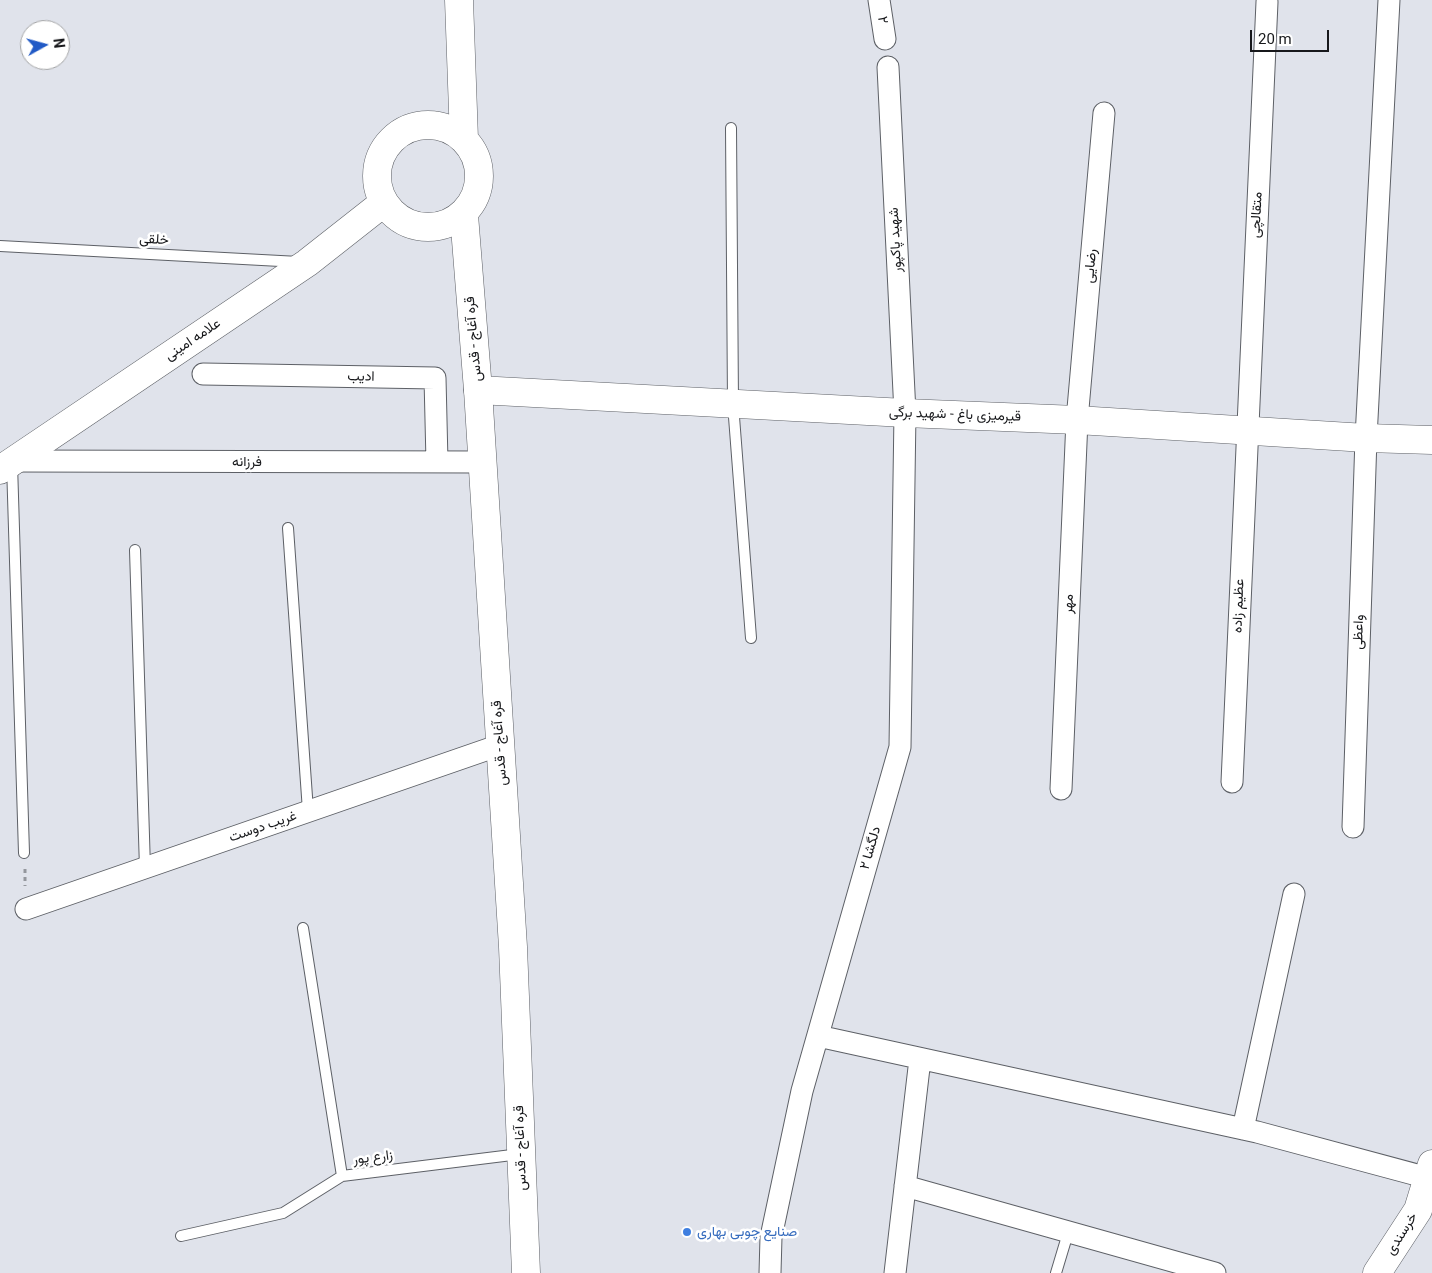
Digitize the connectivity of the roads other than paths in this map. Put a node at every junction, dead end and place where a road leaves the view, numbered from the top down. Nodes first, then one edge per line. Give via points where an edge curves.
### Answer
1 (460, 0) edge
2 (879, 0) edge
3 (1389, 0) edge
4 (1267, 2) dead end
5 (885, 39) dead end
6 (888, 67) dead end
7 (1104, 113) dead end
8 (731, 128) dead end
9 (464, 139) junction
10 (382, 204) junction
11 (464, 214) junction
12 (0, 246) edge
13 (307, 263) junction
14 (204, 374) dead end
15 (478, 390) junction
16 (733, 404) junction
17 (905, 413) junction
18 (1078, 420) junction
19 (1247, 430) junction
20 (1366, 438) junction
21 (1432, 440) edge
22 (437, 462) junction
23 (483, 462) junction
24 (6, 466) edge
25 (288, 528) dead end
26 (135, 550) dead end
27 (751, 638) dead end
28 (500, 745) junction
29 (1232, 782) dead end
30 (1061, 789) dead end
31 (308, 811) junction
32 (1353, 827) dead end
33 (24, 853) road end
34 (145, 868) junction
35 (1294, 894) dead end
36 (26, 909) road end
37 (303, 928) dead end
38 (818, 1036) junction
39 (920, 1059) junction
40 (1243, 1129) junction
41 (521, 1154) junction
42 (1431, 1174) edge
43 (342, 1176) junction
44 (905, 1186) junction
45 (1068, 1233) junction
46 (181, 1236) dead end
47 (526, 1273) edge
48 (770, 1273) edge
49 (895, 1273) edge
50 (1056, 1273) edge
51 (1215, 1273) edge
52 (1377, 1273) edge

1 - 9 main road
2 - 5 street, ۲
3 - 20 street, واعظی
4 - 19 street, متقالچی
6 - 17 street, شهید پاکپور
7 - 18 street, رضایی
8 - 16 lane
9 - 10 main road via 439,125 410,126 386,144 375,174
9 - 11 main road via 478,163 478,190
10 - 11 main road via 406,225 437,229
10 - 13 main road, علامه امینی
11 - 15 main road, قره آغاج - قدس
12 - 13 lane, خلقی
13 - 24 main road, علامه امینی
14 - 22 street, ادیب via 435,378
15 - 16 main road, قیرمیزی باغ - شهید برگی
15 - 23 main road, قره آغاج - قدس
16 - 17 main road, قیرمیزی باغ - شهید برگی
16 - 27 lane
17 - 18 main road, قیرمیزی باغ - شهید برگی
17 - 38 street, دلگشا ۲ via 900,747
18 - 19 main road, قیرمیزی باغ - شهید برگی
18 - 30 street, مهر
19 - 20 main road, قیرمیزی باغ - شهید برگی
19 - 29 street, عظیم زاده
20 - 21 main road, قیرمیزی باغ - شهید برگی
20 - 32 street, واعظی
22 - 23 street, فرزانه
22 - 24 street, فرزانه
23 - 28 main road, قره آغاج - قدس
24 - 33 lane
25 - 31 lane
26 - 34 lane
28 - 31 street, غریب دوست
28 - 41 main road, قره آغاج - قدس via 513,947
31 - 34 street, غریب دوست
34 - 36 street, غریب دوست
35 - 40 street
37 - 43 lane
38 - 39 street
38 - 48 street, دلگشا ۲ via 802,1091 771,1236
39 - 40 street
39 - 44 street
40 - 42 street
41 - 43 lane, زارع پور
41 - 47 main road, قره آغاج - قدس
42 - 52 main road, خرسندی via 1418,1210
43 - 46 lane, زارع پور via 283,1213
44 - 45 street
44 - 49 street
45 - 50 lane
45 - 51 street

